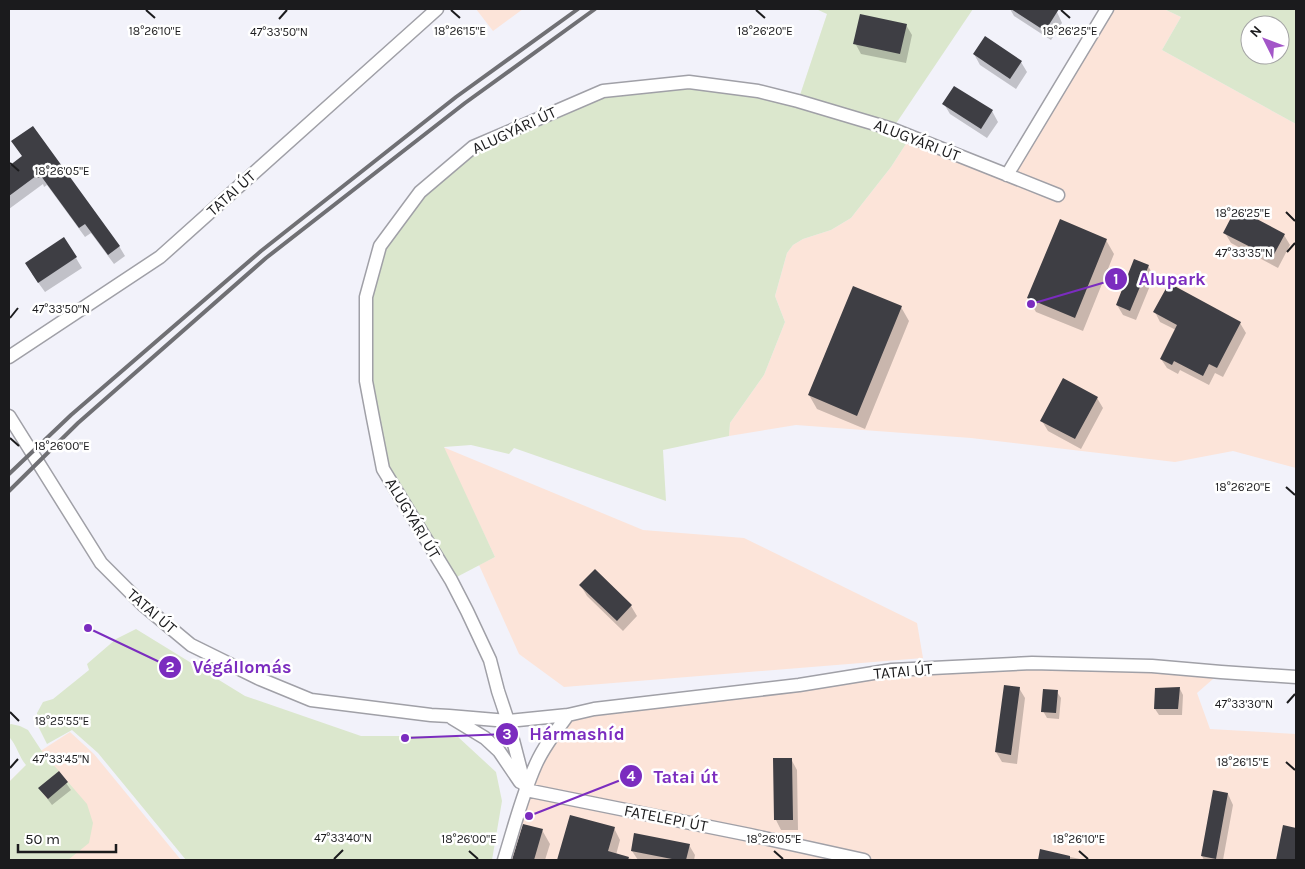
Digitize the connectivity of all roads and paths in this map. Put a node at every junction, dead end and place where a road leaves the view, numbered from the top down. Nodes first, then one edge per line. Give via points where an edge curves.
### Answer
1 (437, 9) edge
2 (1107, 9) edge
3 (1007, 175) junction
4 (1058, 196) dead end
5 (9, 357) edge
6 (9, 416) edge
7 (1296, 677) edge
8 (568, 715) junction
9 (449, 716) junction
10 (508, 721) junction
11 (526, 790) junction
12 (504, 860) edge
13 (864, 860) edge

1 - 5 street, TATAI ÚT via 160,257
2 - 3 street
3 - 4 street, ALUGYÁRI ÚT
3 - 10 street, ALUGYÁRI ÚT via 892,129 805,103 758,91 689,82 603,91 472,147 420,192 380,246 366,297 366,381 383,469 467,611 490,660
6 - 9 street, TATAI ÚT via 101,563 143,606 191,645 311,700
7 - 8 street, TATAI ÚT via 1152,666 1032,663 892,670
8 - 10 street, TATAI ÚT
8 - 11 street via 536,763
9 - 10 street, TATAI ÚT
9 - 11 street via 485,738 499,751
10 - 11 street, ALUGYÁRI ÚT
11 - 12 street
11 - 13 street, FATELEPI ÚT

